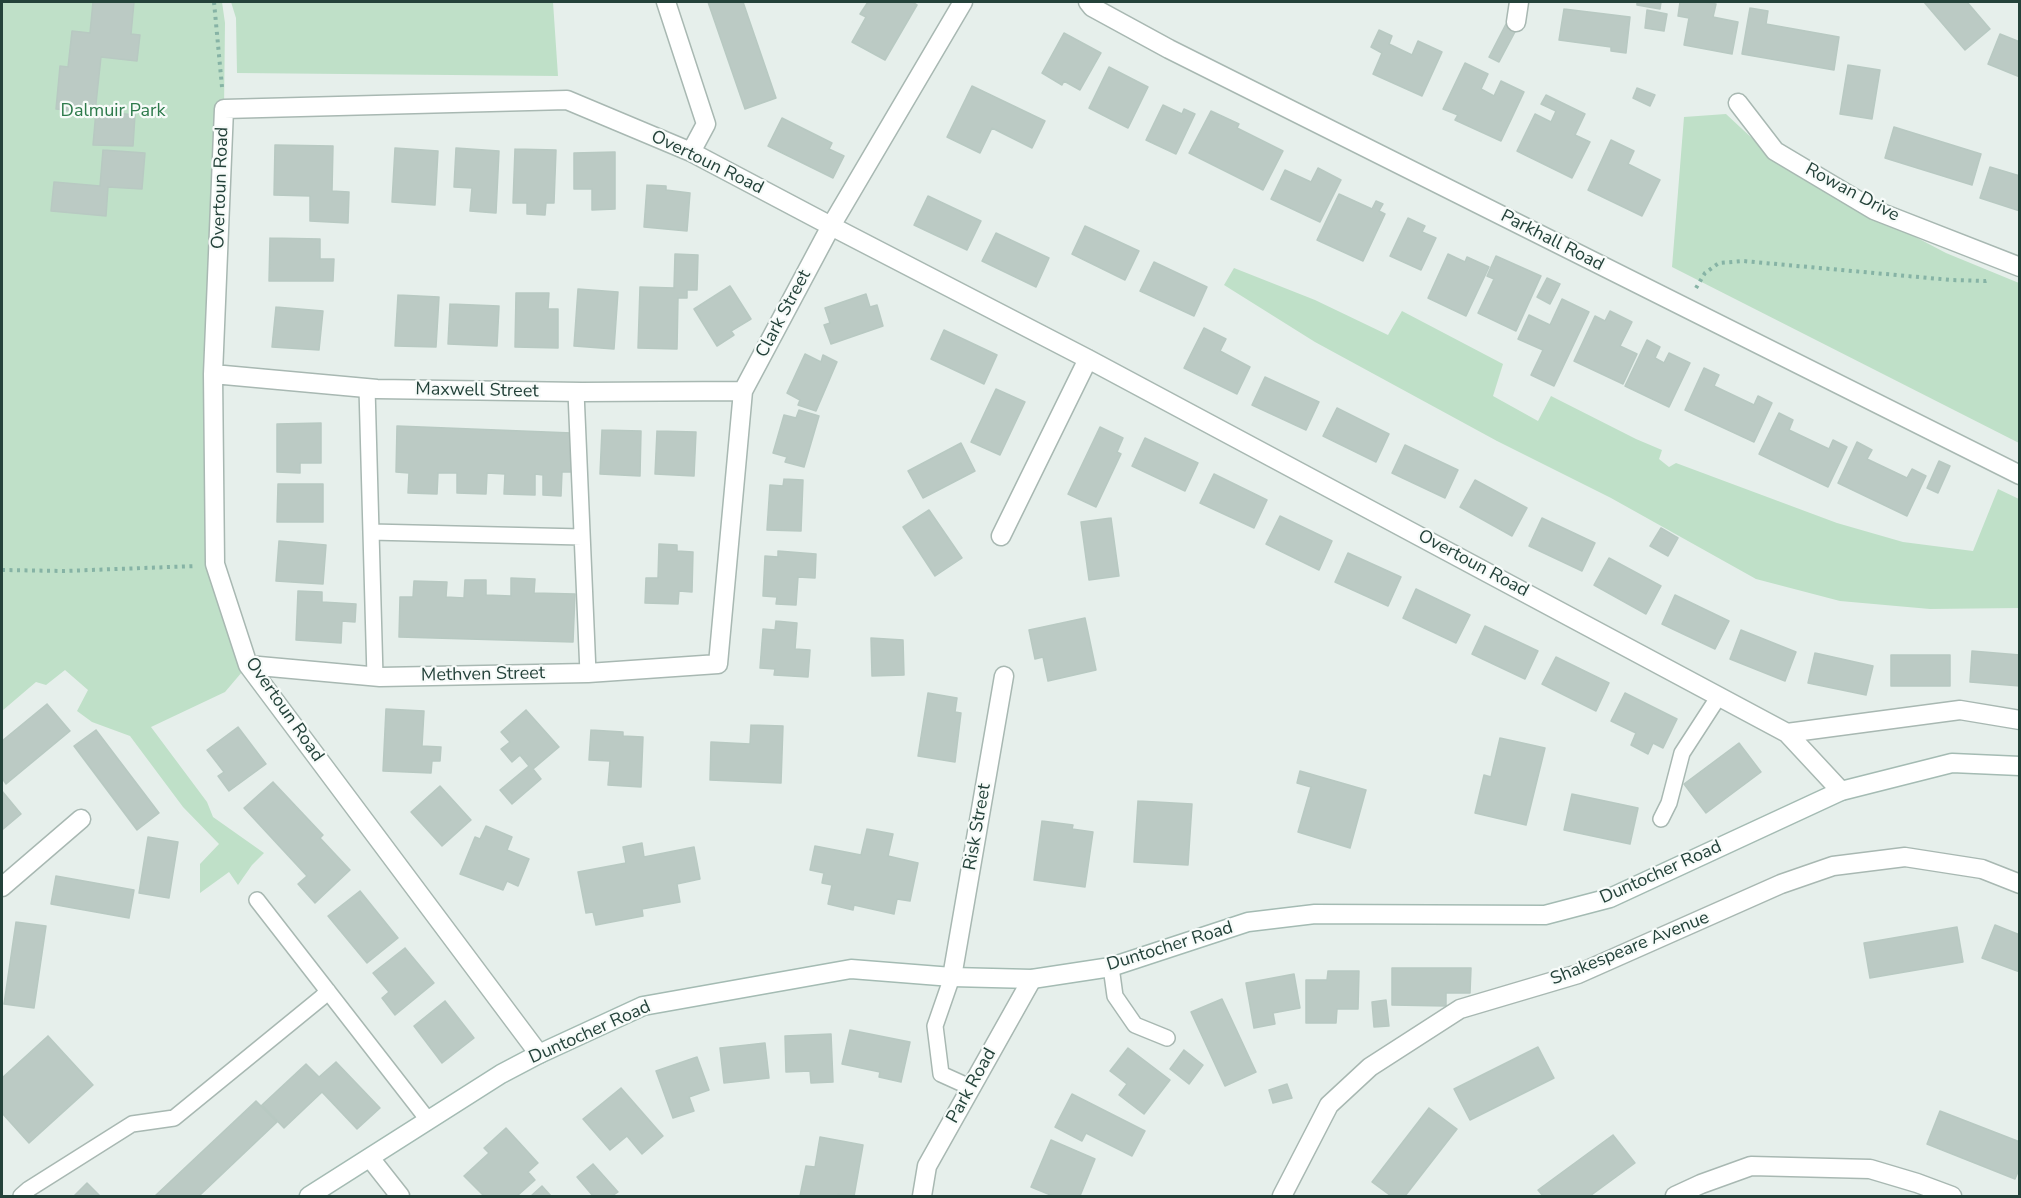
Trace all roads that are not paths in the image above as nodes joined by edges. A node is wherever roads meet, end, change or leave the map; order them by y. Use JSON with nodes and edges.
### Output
{"nodes":[{"id":1,"x":666,"y":2,"type":"edge"},
{"id":2,"x":963,"y":2,"type":"edge"},
{"id":3,"x":1088,"y":2,"type":"edge"},
{"id":4,"x":1519,"y":2,"type":"edge"},
{"id":5,"x":1516,"y":22,"type":"dead end"},
{"id":6,"x":1738,"y":103,"type":"dead end"},
{"id":7,"x":691,"y":152,"type":"junction"},
{"id":8,"x":831,"y":226,"type":"junction"},
{"id":9,"x":2017,"y":266,"type":"edge"},
{"id":10,"x":1088,"y":359,"type":"junction"},
{"id":11,"x":213,"y":374,"type":"junction"},
{"id":12,"x":367,"y":388,"type":"junction"},
{"id":13,"x":743,"y":391,"type":"junction"},
{"id":14,"x":576,"y":392,"type":"junction"},
{"id":15,"x":2019,"y":475,"type":"edge"},
{"id":16,"x":371,"y":532,"type":"junction"},
{"id":17,"x":1001,"y":536,"type":"dead end"},
{"id":18,"x":582,"y":537,"type":"junction"},
{"id":19,"x":718,"y":664,"type":"joint"},
{"id":20,"x":248,"y":665,"type":"junction"},
{"id":21,"x":588,"y":673,"type":"junction"},
{"id":22,"x":1004,"y":676,"type":"dead end"},
{"id":23,"x":375,"y":677,"type":"junction"},
{"id":24,"x":1719,"y":696,"type":"junction"},
{"id":25,"x":2019,"y":720,"type":"edge"},
{"id":26,"x":1788,"y":733,"type":"junction"},
{"id":27,"x":2019,"y":766,"type":"edge"},
{"id":28,"x":1841,"y":791,"type":"junction"},
{"id":29,"x":81,"y":819,"type":"dead end"},
{"id":30,"x":1661,"y":819,"type":"dead end"},
{"id":31,"x":2019,"y":884,"type":"edge"},
{"id":32,"x":2,"y":887,"type":"edge"},
{"id":33,"x":257,"y":900,"type":"dead end"},
{"id":34,"x":1111,"y":967,"type":"junction"},
{"id":35,"x":952,"y":977,"type":"junction"},
{"id":36,"x":1032,"y":979,"type":"junction"},
{"id":37,"x":328,"y":991,"type":"junction"},
{"id":38,"x":1167,"y":1038,"type":"dead end"},
{"id":39,"x":539,"y":1054,"type":"junction"},
{"id":40,"x":972,"y":1088,"type":"junction"},
{"id":41,"x":428,"y":1120,"type":"junction"},
{"id":42,"x":370,"y":1158,"type":"junction"},
{"id":43,"x":399,"y":1196,"type":"edge"},
{"id":44,"x":21,"y":1197,"type":"edge"},
{"id":45,"x":309,"y":1197,"type":"edge"},
{"id":46,"x":922,"y":1197,"type":"edge"},
{"id":47,"x":1282,"y":1197,"type":"edge"},
{"id":48,"x":1675,"y":1197,"type":"edge"},
{"id":49,"x":1952,"y":1197,"type":"edge"}],
"edges":[{"from":1,"to":7,"type":"street"},
{"from":2,"to":8,"type":"street","name":"Clark Street"},
{"from":3,"to":15,"type":"street","name":"Parkhall Road"},
{"from":4,"to":5,"type":"street"},
{"from":6,"to":9,"type":"street","name":"Rowan Drive"},
{"from":7,"to":8,"type":"street","name":"Overtoun Road"},
{"from":7,"to":11,"type":"street","name":"Overtoun Road"},
{"from":8,"to":10,"type":"street","name":"Overtoun Road"},
{"from":8,"to":13,"type":"street","name":"Clark Street"},
{"from":10,"to":17,"type":"street"},
{"from":10,"to":24,"type":"street","name":"Overtoun Road"},
{"from":11,"to":12,"type":"street","name":"Maxwell Street"},
{"from":11,"to":20,"type":"street","name":"Overtoun Road"},
{"from":12,"to":14,"type":"street","name":"Maxwell Street"},
{"from":12,"to":16,"type":"lane"},
{"from":13,"to":14,"type":"street","name":"Maxwell Street"},
{"from":13,"to":19,"type":"street","name":"Clark Street"},
{"from":14,"to":18,"type":"lane"},
{"from":16,"to":18,"type":"lane"},
{"from":16,"to":23,"type":"lane"},
{"from":18,"to":21,"type":"lane"},
{"from":19,"to":21,"type":"street","name":"Methven Street"},
{"from":20,"to":23,"type":"street","name":"Methven Street"},
{"from":20,"to":39,"type":"street","name":"Overtoun Road"},
{"from":21,"to":23,"type":"street","name":"Methven Street"},
{"from":22,"to":35,"type":"street","name":"Risk Street"},
{"from":24,"to":26,"type":"street","name":"Overtoun Road"},
{"from":24,"to":30,"type":"lane"},
{"from":25,"to":26,"type":"street"},
{"from":26,"to":28,"type":"street","name":"Overtoun Road"},
{"from":27,"to":28,"type":"street","name":"Duntocher Road"},
{"from":28,"to":34,"type":"street","name":"Duntocher Road"},
{"from":29,"to":32,"type":"street"},
{"from":31,"to":47,"type":"street","name":"Shakespeare Avenue"},
{"from":33,"to":37,"type":"lane"},
{"from":34,"to":36,"type":"street","name":"Duntocher Road"},
{"from":34,"to":38,"type":"lane"},
{"from":35,"to":36,"type":"street","name":"Duntocher Road"},
{"from":35,"to":39,"type":"street","name":"Duntocher Road"},
{"from":35,"to":40,"type":"lane"},
{"from":36,"to":40,"type":"street","name":"Park Road"},
{"from":37,"to":41,"type":"lane"},
{"from":37,"to":44,"type":"lane"},
{"from":39,"to":41,"type":"street","name":"Duntocher Road"},
{"from":40,"to":46,"type":"street","name":"Park Road"},
{"from":41,"to":42,"type":"street","name":"Duntocher Road"},
{"from":42,"to":43,"type":"street"},
{"from":42,"to":45,"type":"street","name":"Duntocher Road"},
{"from":48,"to":49,"type":"street"}]}
